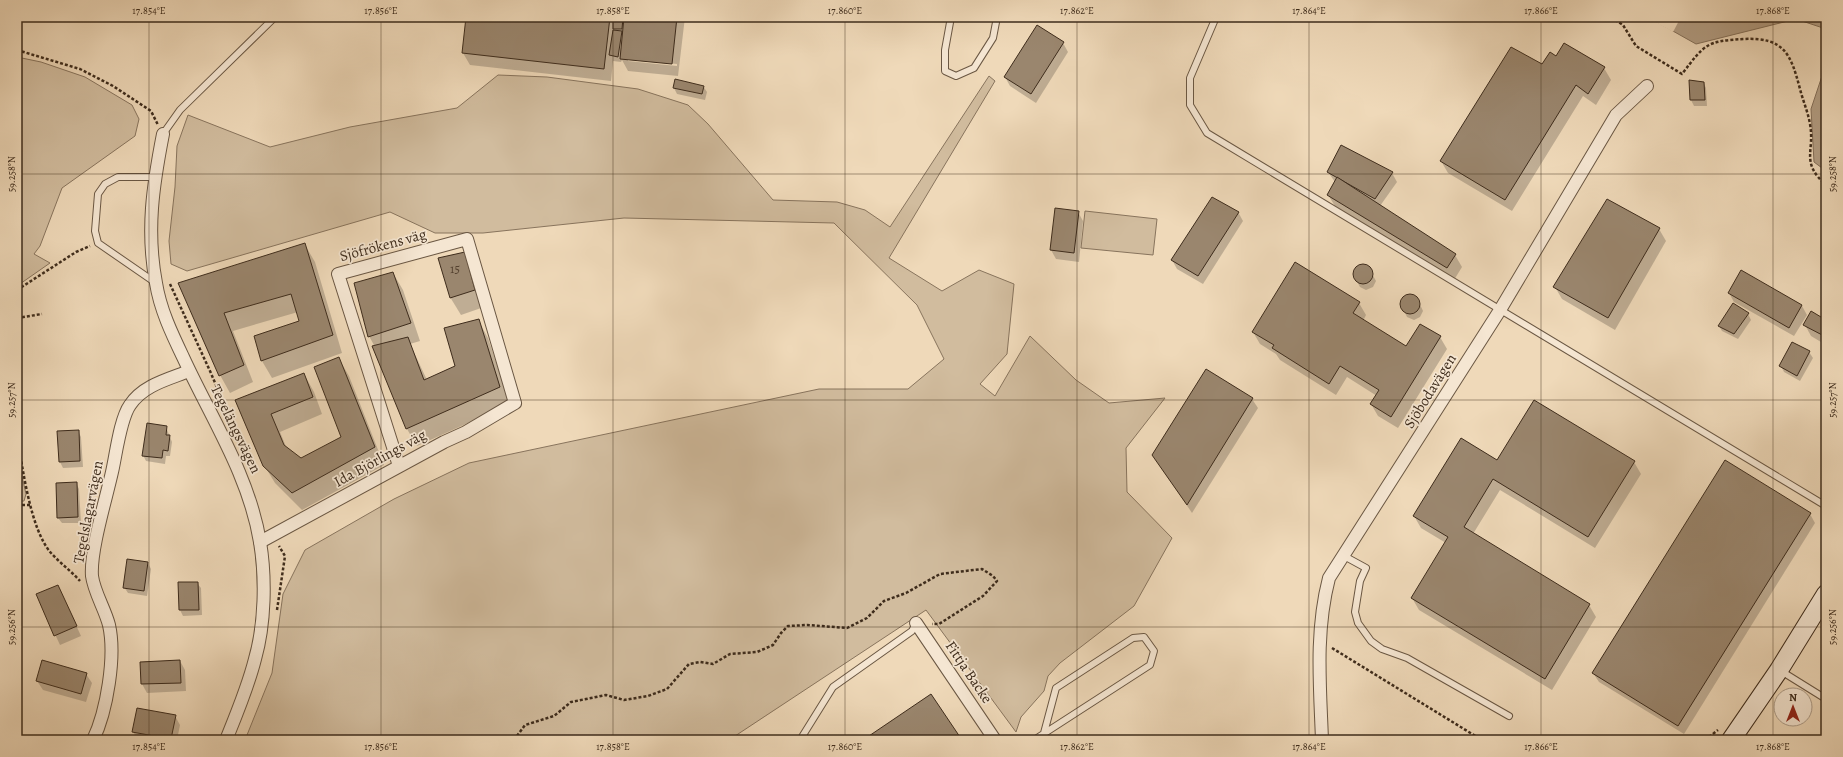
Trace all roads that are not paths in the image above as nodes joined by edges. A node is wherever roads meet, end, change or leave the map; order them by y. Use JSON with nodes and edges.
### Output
{"nodes":[{"id":1,"x":275,"y":17,"type":"edge"},
{"id":2,"x":951,"y":17,"type":"edge"},
{"id":3,"x":997,"y":17,"type":"edge"},
{"id":4,"x":1216,"y":17,"type":"edge"},
{"id":5,"x":1647,"y":86,"type":"dead end"},
{"id":6,"x":163,"y":134,"type":"joint"},
{"id":7,"x":154,"y":177,"type":"junction"},
{"id":8,"x":156,"y":283,"type":"junction"},
{"id":9,"x":1500,"y":310,"type":"junction"},
{"id":10,"x":189,"y":371,"type":"junction"},
{"id":11,"x":514,"y":403,"type":"joint"},
{"id":12,"x":399,"y":466,"type":"junction"},
{"id":13,"x":1826,"y":506,"type":"edge"},
{"id":14,"x":260,"y":542,"type":"junction"},
{"id":15,"x":1344,"y":556,"type":"junction"},
{"id":16,"x":1826,"y":594,"type":"edge"},
{"id":17,"x":916,"y":623,"type":"joint"},
{"id":18,"x":1779,"y":670,"type":"junction"},
{"id":19,"x":1826,"y":700,"type":"edge"},
{"id":20,"x":1509,"y":716,"type":"dead end"},
{"id":21,"x":1044,"y":733,"type":"junction"},
{"id":22,"x":93,"y":740,"type":"edge"},
{"id":23,"x":226,"y":740,"type":"edge"},
{"id":24,"x":800,"y":740,"type":"edge"},
{"id":25,"x":995,"y":740,"type":"edge"},
{"id":26,"x":1034,"y":740,"type":"edge"},
{"id":27,"x":1322,"y":740,"type":"edge"},
{"id":28,"x":1731,"y":740,"type":"edge"}],
"edges":[{"from":1,"to":6,"type":"lane"},
{"from":2,"to":3,"type":"lane"},
{"from":4,"to":9,"type":"lane"},
{"from":5,"to":9,"type":"street","name":"Sjöbodavägen"},
{"from":6,"to":7,"type":"street","name":"Tegelängsvägen"},
{"from":7,"to":8,"type":"street","name":"Tegelängsvägen"},
{"from":7,"to":8,"type":"lane"},
{"from":8,"to":10,"type":"street","name":"Tegelängsvägen"},
{"from":9,"to":13,"type":"lane"},
{"from":9,"to":15,"type":"street","name":"Sjöbodavägen"},
{"from":10,"to":14,"type":"street","name":"Tegelängsvägen"},
{"from":10,"to":22,"type":"street","name":"Tegelslagarvägen"},
{"from":11,"to":12,"type":"street","name":"Ida Björlings väg"},
{"from":11,"to":12,"type":"street","name":"Sjöfrökens väg"},
{"from":12,"to":14,"type":"street","name":"Ida Björlings väg"},
{"from":14,"to":23,"type":"street","name":"Tegelängsvägen"},
{"from":15,"to":20,"type":"lane"},
{"from":15,"to":27,"type":"street","name":"Sjöbodavägen"},
{"from":16,"to":18,"type":"main road"},
{"from":17,"to":24,"type":"lane"},
{"from":17,"to":25,"type":"street","name":"Fittja Backe"},
{"from":18,"to":19,"type":"lane"},
{"from":18,"to":28,"type":"main road"},
{"from":21,"to":21,"type":"lane"},
{"from":21,"to":26,"type":"lane"}]}
